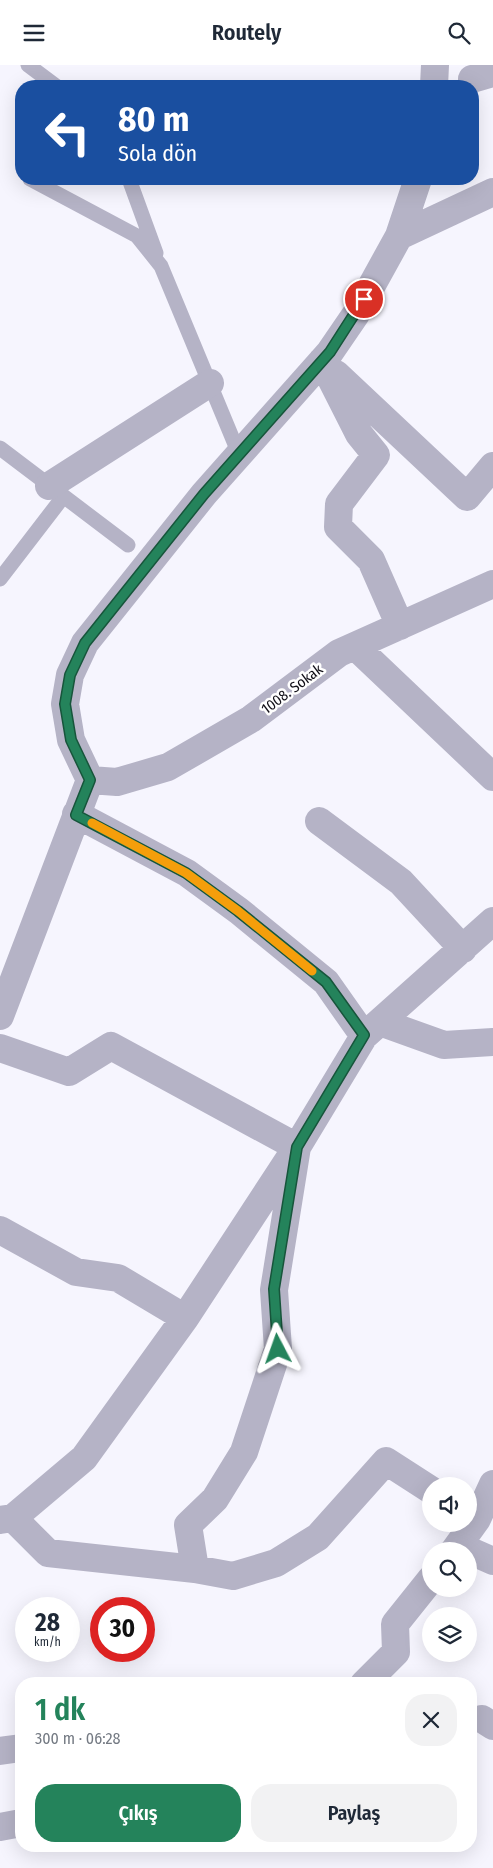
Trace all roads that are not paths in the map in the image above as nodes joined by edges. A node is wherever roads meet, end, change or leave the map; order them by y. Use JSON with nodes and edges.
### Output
{"nodes":[{"id":1,"x":28,"y":65,"type":"edge"},
{"id":2,"x":435,"y":65,"type":"edge"},
{"id":3,"x":48,"y":80,"type":"edge"},
{"id":4,"x":434,"y":80,"type":"edge"},
{"id":5,"x":42,"y":185,"type":"edge"},
{"id":6,"x":131,"y":185,"type":"edge"},
{"id":7,"x":416,"y":185,"type":"edge"},
{"id":8,"x":493,"y":192,"type":"edge"},
{"id":9,"x":399,"y":236,"type":"junction"},
{"id":10,"x":161,"y":266,"type":"junction"},
{"id":11,"x":322,"y":361,"type":"junction"},
{"id":12,"x":210,"y":383,"type":"junction"},
{"id":13,"x":0,"y":448,"type":"edge"},
{"id":14,"x":239,"y":455,"type":"junction"},
{"id":15,"x":493,"y":466,"type":"edge"},
{"id":16,"x":56,"y":492,"type":"junction"},
{"id":17,"x":128,"y":545,"type":"dead end"},
{"id":18,"x":0,"y":579,"type":"edge"},
{"id":19,"x":493,"y":584,"type":"edge"},
{"id":20,"x":400,"y":625,"type":"junction"},
{"id":21,"x":355,"y":646,"type":"junction"},
{"id":22,"x":493,"y":777,"type":"edge"},
{"id":23,"x":90,"y":780,"type":"junction"},
{"id":24,"x":76,"y":815,"type":"junction"},
{"id":25,"x":318,"y":821,"type":"dead end"},
{"id":26,"x":493,"y":921,"type":"edge"},
{"id":27,"x":463,"y":949,"type":"junction"},
{"id":28,"x":0,"y":1016,"type":"edge"},
{"id":29,"x":372,"y":1029,"type":"junction"},
{"id":30,"x":493,"y":1042,"type":"edge"},
{"id":31,"x":0,"y":1048,"type":"edge"},
{"id":32,"x":297,"y":1147,"type":"junction"},
{"id":33,"x":0,"y":1230,"type":"edge"},
{"id":34,"x":185,"y":1318,"type":"junction"},
{"id":35,"x":493,"y":1483,"type":"edge"},
{"id":36,"x":422,"y":1484,"type":"edge"},
{"id":37,"x":477,"y":1509,"type":"edge"},
{"id":38,"x":6,"y":1519,"type":"edge"},
{"id":39,"x":477,"y":1556,"type":"edge"},
{"id":40,"x":493,"y":1561,"type":"edge"},
{"id":41,"x":195,"y":1569,"type":"junction"},
{"id":42,"x":422,"y":1590,"type":"edge"},
{"id":43,"x":371,"y":1677,"type":"edge"},
{"id":44,"x":15,"y":1749,"type":"edge"},
{"id":45,"x":0,"y":1751,"type":"edge"},
{"id":46,"x":15,"y":1824,"type":"edge"},
{"id":47,"x":0,"y":1827,"type":"edge"}],
"edges":[{"from":1,"to":3,"type":"lane"},
{"from":2,"to":4,"type":"street"},
{"from":5,"to":10,"type":"lane"},
{"from":6,"to":10,"type":"lane"},
{"from":7,"to":9,"type":"street"},
{"from":8,"to":9,"type":"street"},
{"from":9,"to":11,"type":"street"},
{"from":10,"to":12,"type":"lane"},
{"from":11,"to":14,"type":"street"},
{"from":11,"to":15,"type":"street"},
{"from":11,"to":20,"type":"street"},
{"from":12,"to":14,"type":"lane"},
{"from":12,"to":16,"type":"street"},
{"from":13,"to":16,"type":"lane"},
{"from":14,"to":23,"type":"street"},
{"from":16,"to":17,"type":"lane"},
{"from":16,"to":18,"type":"lane"},
{"from":19,"to":20,"type":"street","name":"1008. Sokak"},
{"from":20,"to":21,"type":"street","name":"1008. Sokak"},
{"from":21,"to":22,"type":"street"},
{"from":21,"to":23,"type":"street","name":"1008. Sokak"},
{"from":23,"to":24,"type":"street"},
{"from":24,"to":28,"type":"street"},
{"from":24,"to":29,"type":"street"},
{"from":25,"to":27,"type":"street"},
{"from":26,"to":27,"type":"street"},
{"from":27,"to":29,"type":"street"},
{"from":29,"to":30,"type":"street"},
{"from":29,"to":32,"type":"street"},
{"from":31,"to":32,"type":"street"},
{"from":32,"to":34,"type":"street"},
{"from":32,"to":41,"type":"street"},
{"from":33,"to":34,"type":"street"},
{"from":34,"to":38,"type":"street"},
{"from":35,"to":37,"type":"street"},
{"from":36,"to":41,"type":"street"},
{"from":38,"to":41,"type":"street"},
{"from":39,"to":40,"type":"street"},
{"from":42,"to":43,"type":"street"},
{"from":44,"to":45,"type":"street"},
{"from":46,"to":47,"type":"street"}]}
